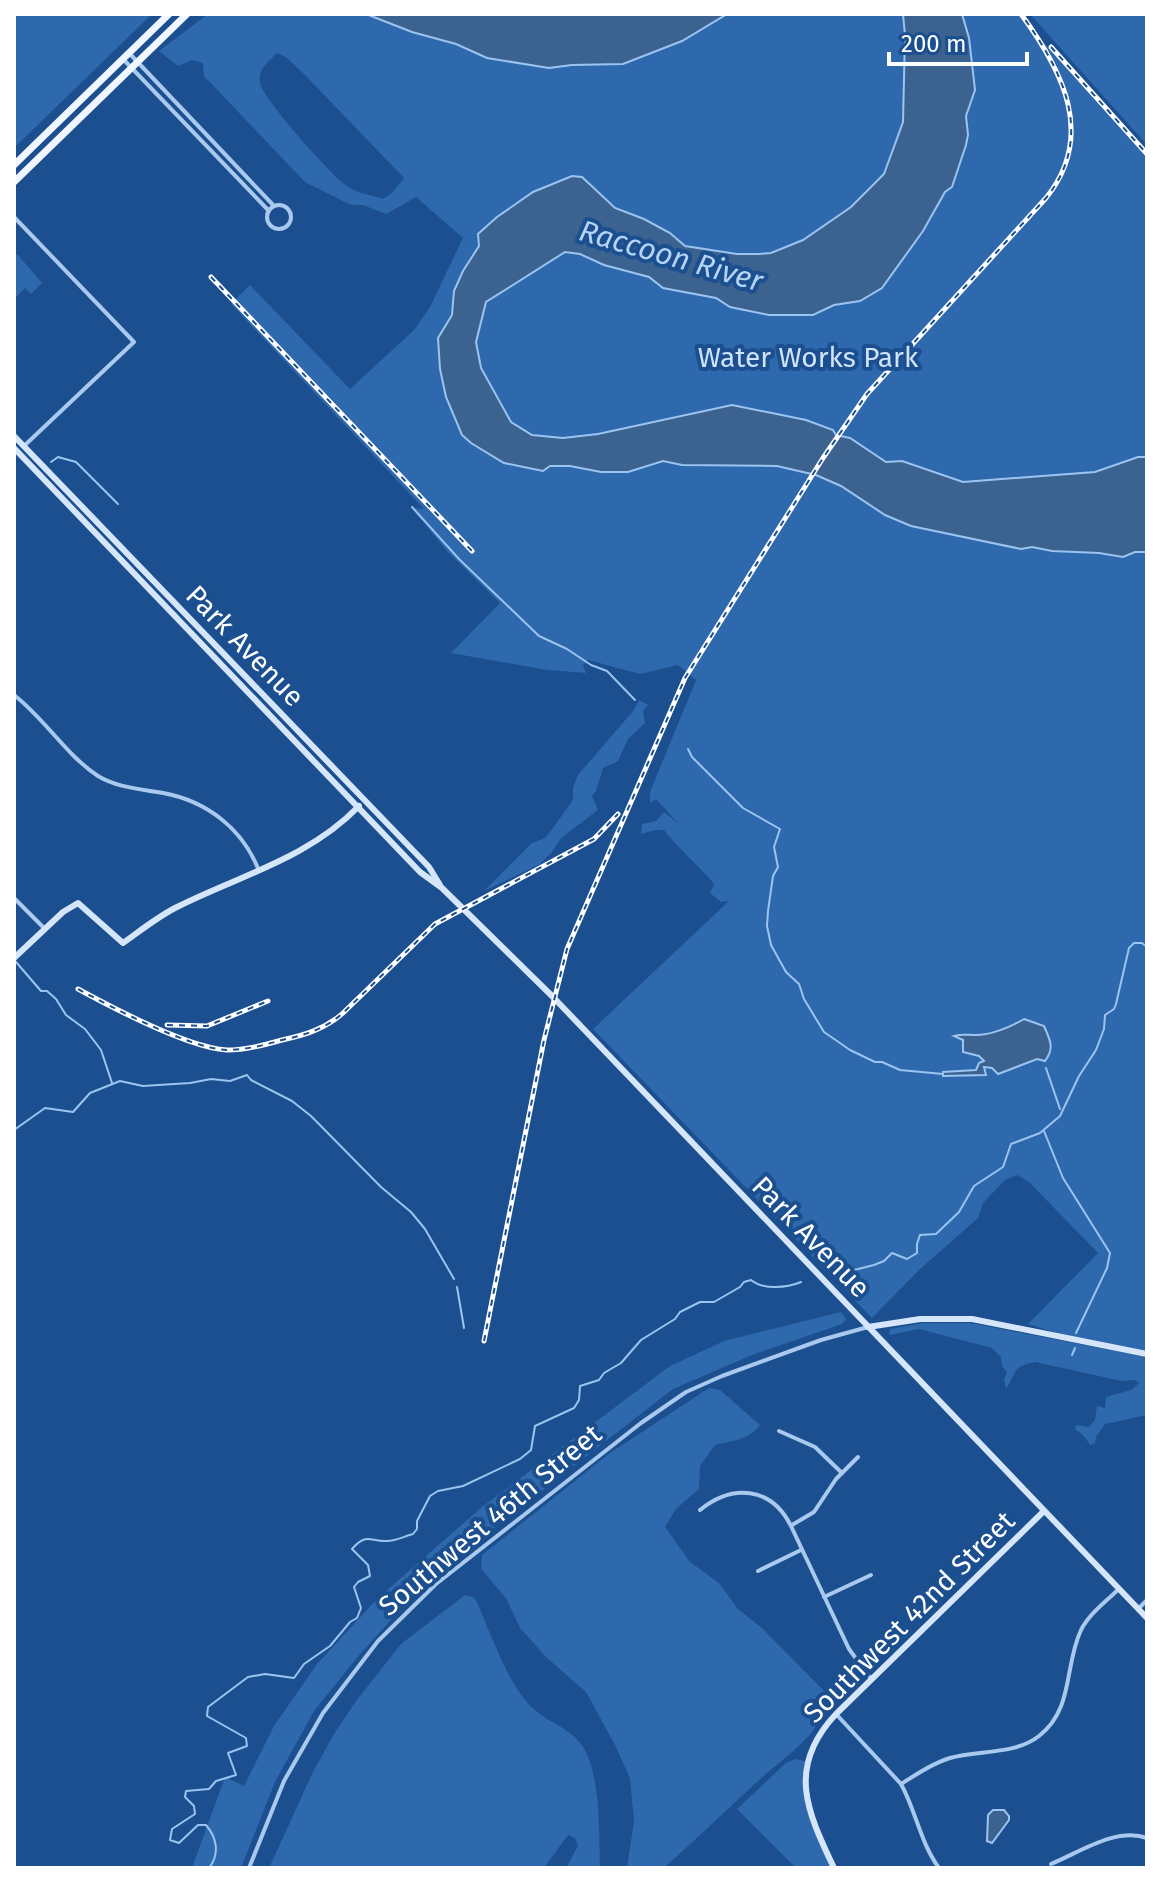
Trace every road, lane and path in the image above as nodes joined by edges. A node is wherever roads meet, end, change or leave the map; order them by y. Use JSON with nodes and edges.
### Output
{"nodes":[{"id":1,"x":169,"y":14,"type":"edge"},
{"id":2,"x":187,"y":14,"type":"edge"},
{"id":3,"x":126,"y":56,"type":"junction"},
{"id":4,"x":136,"y":66,"type":"junction"},
{"id":5,"x":14,"y":165,"type":"edge"},
{"id":6,"x":14,"y":182,"type":"edge"},
{"id":7,"x":274,"y":206,"type":"junction"},
{"id":8,"x":269,"y":211,"type":"junction"},
{"id":9,"x":14,"y":217,"type":"edge"},
{"id":10,"x":14,"y":436,"type":"edge"},
{"id":11,"x":18,"y":451,"type":"edge"},
{"id":12,"x":14,"y":695,"type":"edge"},
{"id":13,"x":364,"y":800,"type":"junction"},
{"id":14,"x":358,"y":807,"type":"junction"},
{"id":15,"x":259,"y":871,"type":"junction"},
{"id":16,"x":442,"y":888,"type":"junction"},
{"id":17,"x":14,"y":898,"type":"edge"},
{"id":18,"x":45,"y":929,"type":"junction"},
{"id":19,"x":14,"y":958,"type":"edge"},
{"id":20,"x":868,"y":1327,"type":"junction"},
{"id":21,"x":1147,"y":1354,"type":"edge"},
{"id":22,"x":779,"y":1431,"type":"dead end"},
{"id":23,"x":858,"y":1457,"type":"dead end"},
{"id":24,"x":842,"y":1473,"type":"junction"},
{"id":25,"x":700,"y":1510,"type":"dead end"},
{"id":26,"x":1044,"y":1511,"type":"junction"},
{"id":27,"x":791,"y":1526,"type":"junction"},
{"id":28,"x":801,"y":1550,"type":"junction"},
{"id":29,"x":758,"y":1571,"type":"dead end"},
{"id":30,"x":871,"y":1575,"type":"dead end"},
{"id":31,"x":1119,"y":1589,"type":"junction"},
{"id":32,"x":824,"y":1597,"type":"junction"},
{"id":33,"x":1147,"y":1600,"type":"edge"},
{"id":34,"x":1138,"y":1609,"type":"junction"},
{"id":35,"x":1147,"y":1618,"type":"edge"},
{"id":36,"x":871,"y":1679,"type":"junction"},
{"id":37,"x":836,"y":1714,"type":"junction"},
{"id":38,"x":901,"y":1784,"type":"junction"},
{"id":39,"x":1147,"y":1838,"type":"edge"},
{"id":40,"x":1051,"y":1864,"type":"dead end"},
{"id":41,"x":249,"y":1868,"type":"edge"},
{"id":42,"x":834,"y":1868,"type":"edge"},
{"id":43,"x":939,"y":1868,"type":"edge"}],
"edges":[{"from":1,"to":3,"type":"main road"},
{"from":2,"to":4,"type":"main road"},
{"from":3,"to":4,"type":"street"},
{"from":3,"to":5,"type":"main road"},
{"from":4,"to":6,"type":"main road"},
{"from":4,"to":7,"type":"street"},
{"from":4,"to":8,"type":"street"},
{"from":7,"to":8,"type":"street"},
{"from":7,"to":8,"type":"street"},
{"from":9,"to":11,"type":"street"},
{"from":10,"to":11,"type":"main road","name":"Park Avenue"},
{"from":11,"to":13,"type":"main road","name":"Park Avenue"},
{"from":11,"to":14,"type":"main road","name":"Park Avenue"},
{"from":12,"to":15,"type":"street"},
{"from":13,"to":14,"type":"main road"},
{"from":13,"to":16,"type":"main road","name":"Park Avenue"},
{"from":14,"to":15,"type":"main road"},
{"from":14,"to":16,"type":"main road","name":"Park Avenue"},
{"from":15,"to":18,"type":"main road"},
{"from":16,"to":20,"type":"main road","name":"Park Avenue"},
{"from":17,"to":18,"type":"street"},
{"from":18,"to":19,"type":"main road"},
{"from":20,"to":21,"type":"main road"},
{"from":20,"to":26,"type":"main road","name":"Park Avenue"},
{"from":20,"to":41,"type":"street","name":"Southwest 46th Street"},
{"from":22,"to":24,"type":"street"},
{"from":23,"to":24,"type":"street"},
{"from":24,"to":27,"type":"street"},
{"from":25,"to":27,"type":"street"},
{"from":26,"to":31,"type":"main road","name":"Park Avenue"},
{"from":26,"to":36,"type":"main road","name":"Southwest 42nd Street"},
{"from":27,"to":28,"type":"street"},
{"from":28,"to":29,"type":"street"},
{"from":28,"to":32,"type":"street"},
{"from":30,"to":32,"type":"street"},
{"from":31,"to":34,"type":"main road","name":"Park Avenue"},
{"from":31,"to":38,"type":"street"},
{"from":32,"to":36,"type":"street"},
{"from":33,"to":34,"type":"street"},
{"from":34,"to":35,"type":"main road","name":"Park Avenue"},
{"from":36,"to":37,"type":"main road","name":"Southwest 42nd Street"},
{"from":37,"to":38,"type":"street"},
{"from":37,"to":42,"type":"main road","name":"Southwest 42nd Street"},
{"from":38,"to":43,"type":"street"},
{"from":39,"to":40,"type":"street"}]}
